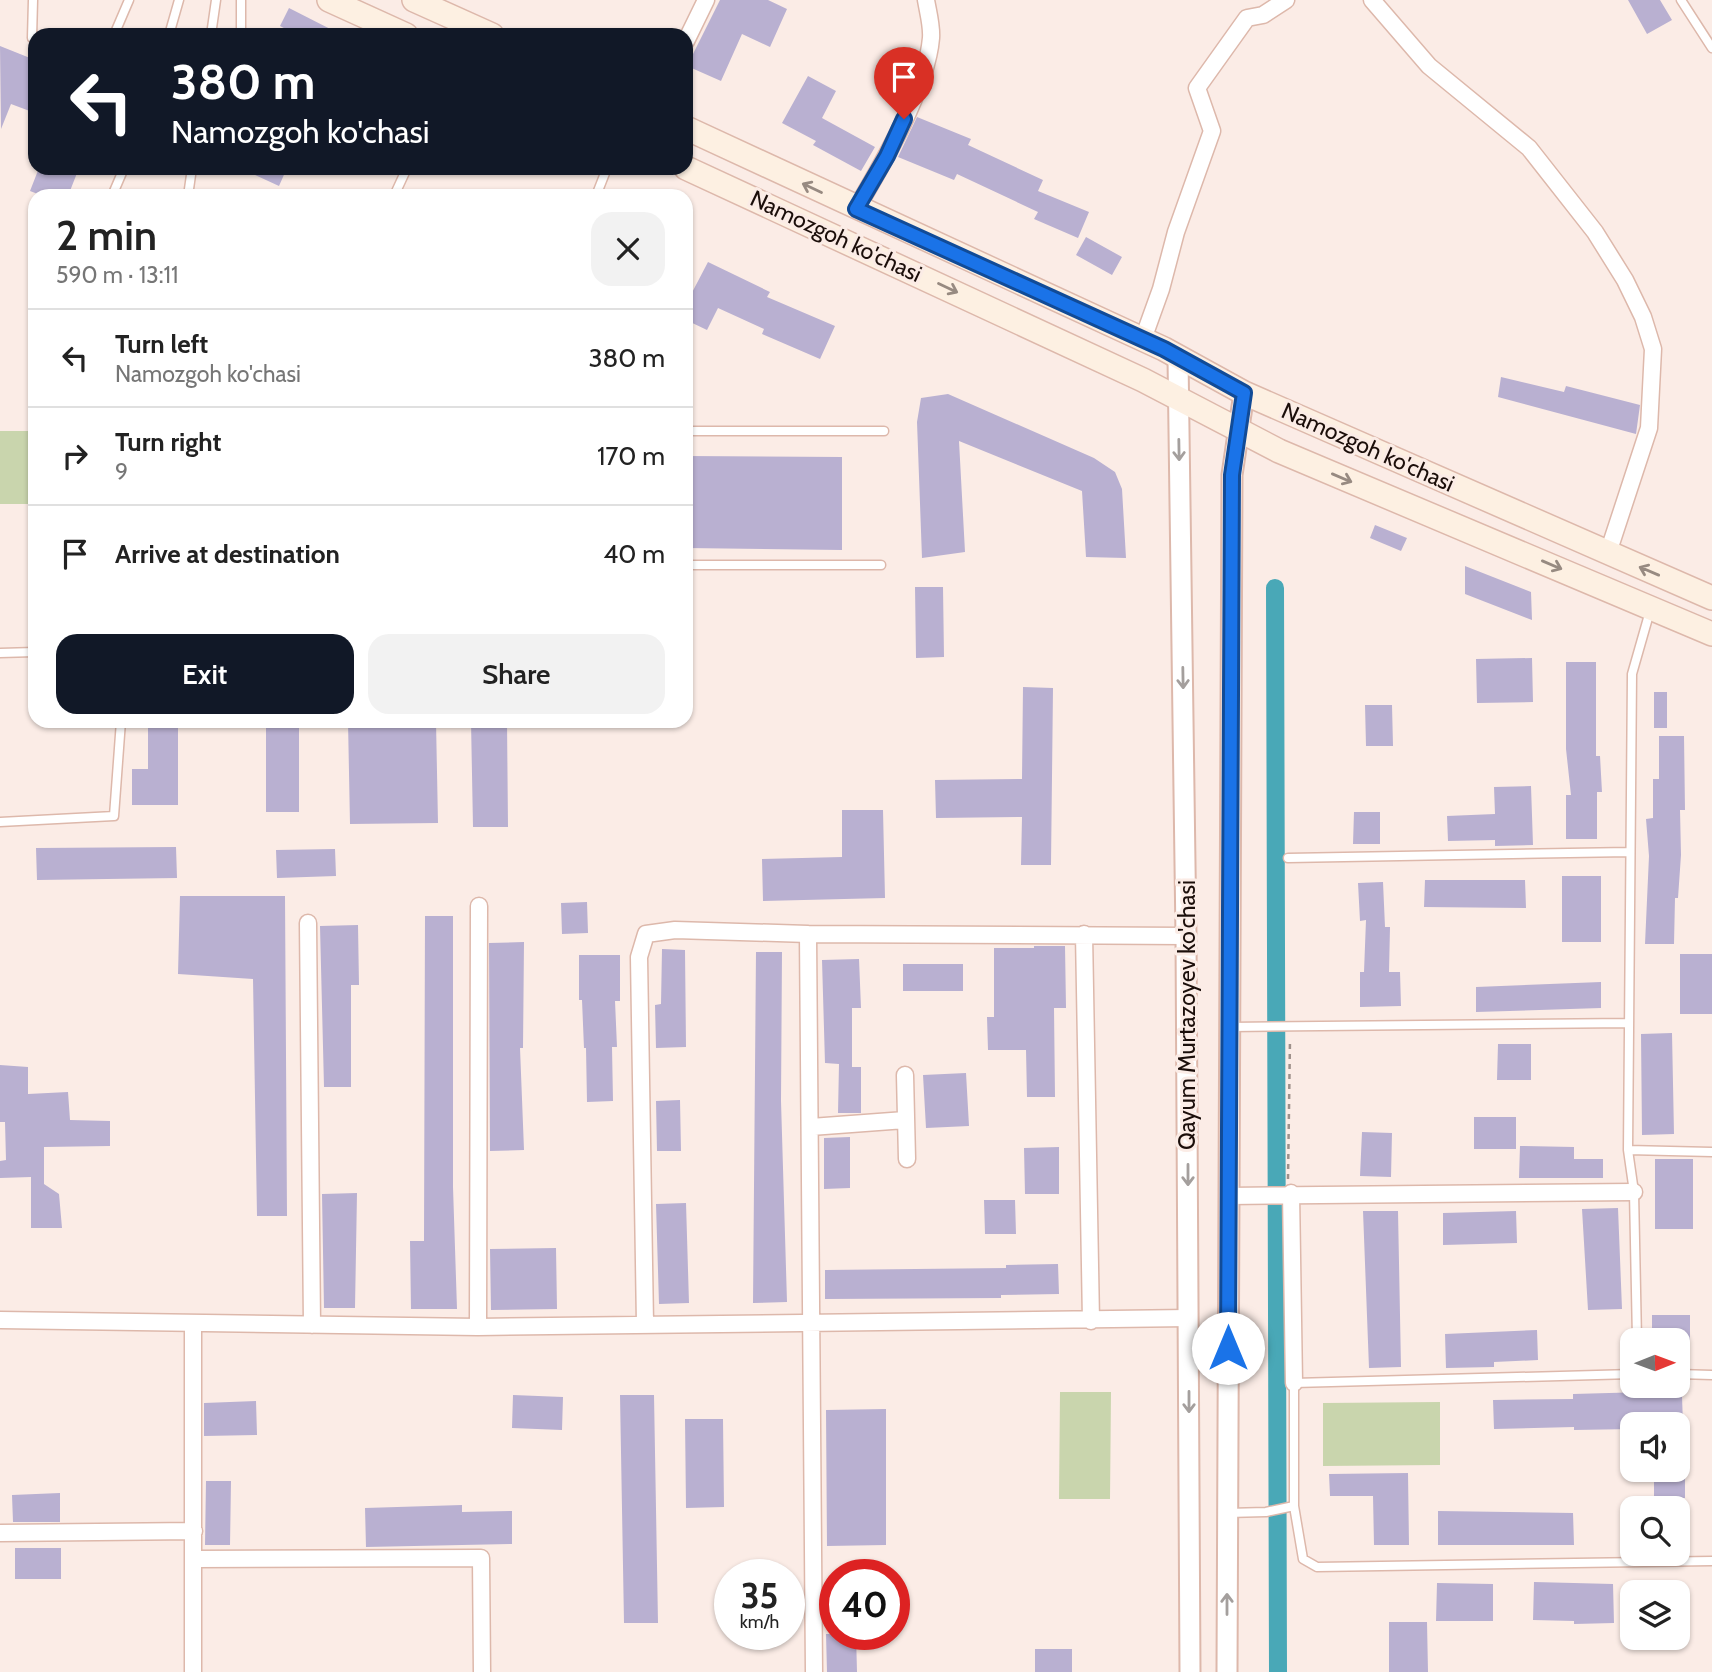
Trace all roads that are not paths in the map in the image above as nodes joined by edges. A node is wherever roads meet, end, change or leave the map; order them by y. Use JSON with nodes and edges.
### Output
{"nodes":[{"id":1,"x":33,"y":0,"type":"edge"},
{"id":2,"x":129,"y":0,"type":"edge"},
{"id":3,"x":179,"y":0,"type":"edge"},
{"id":4,"x":216,"y":0,"type":"edge"},
{"id":5,"x":241,"y":0,"type":"edge"},
{"id":6,"x":329,"y":0,"type":"edge"},
{"id":7,"x":414,"y":0,"type":"edge"},
{"id":8,"x":706,"y":0,"type":"edge"},
{"id":9,"x":926,"y":0,"type":"edge"},
{"id":10,"x":1286,"y":0,"type":"edge"},
{"id":11,"x":1372,"y":0,"type":"edge"},
{"id":12,"x":1681,"y":0,"type":"edge"},
{"id":13,"x":31,"y":28,"type":"edge"},
{"id":14,"x":117,"y":28,"type":"edge"},
{"id":15,"x":171,"y":28,"type":"edge"},
{"id":16,"x":212,"y":28,"type":"edge"},
{"id":17,"x":241,"y":28,"type":"edge"},
{"id":18,"x":374,"y":28,"type":"edge"},
{"id":19,"x":476,"y":28,"type":"edge"},
{"id":20,"x":692,"y":28,"type":"edge"},
{"id":21,"x":1712,"y":48,"type":"edge"},
{"id":22,"x":693,"y":131,"type":"edge"},
{"id":23,"x":693,"y":171,"type":"edge"},
{"id":24,"x":856,"y":209,"type":"junction"},
{"id":25,"x":1143,"y":339,"type":"junction"},
{"id":26,"x":1178,"y":358,"type":"junction"},
{"id":27,"x":1244,"y":393,"type":"junction"},
{"id":28,"x":1177,"y":398,"type":"junction"},
{"id":29,"x":1240,"y":430,"type":"junction"},
{"id":30,"x":693,"y":431,"type":"edge"},
{"id":31,"x":884,"y":431,"type":"dead end"},
{"id":32,"x":1608,"y":553,"type":"junction"},
{"id":33,"x":693,"y":565,"type":"edge"},
{"id":34,"x":881,"y":565,"type":"dead end"},
{"id":35,"x":1712,"y":596,"type":"edge"},
{"id":36,"x":1650,"y":609,"type":"junction"},
{"id":37,"x":1712,"y":635,"type":"edge"},
{"id":38,"x":28,"y":652,"type":"edge"},
{"id":39,"x":0,"y":653,"type":"edge"},
{"id":40,"x":120,"y":728,"type":"edge"},
{"id":41,"x":0,"y":822,"type":"edge"},
{"id":42,"x":1629,"y":852,"type":"junction"},
{"id":43,"x":1288,"y":858,"type":"dead end"},
{"id":44,"x":479,"y":905,"type":"dead end"},
{"id":45,"x":308,"y":923,"type":"dead end"},
{"id":46,"x":1084,"y":933,"type":"junction"},
{"id":47,"x":808,"y":934,"type":"junction"},
{"id":48,"x":1186,"y":936,"type":"junction"},
{"id":49,"x":1629,"y":1023,"type":"junction"},
{"id":50,"x":1228,"y":1026,"type":"junction"},
{"id":51,"x":905,"y":1074,"type":"dead end"},
{"id":52,"x":905,"y":1120,"type":"junction"},
{"id":53,"x":811,"y":1127,"type":"junction"},
{"id":54,"x":1628,"y":1150,"type":"junction"},
{"id":55,"x":1712,"y":1152,"type":"edge"},
{"id":56,"x":907,"y":1159,"type":"dead end"},
{"id":57,"x":1634,"y":1192,"type":"junction"},
{"id":58,"x":1282,"y":1194,"type":"junction"},
{"id":59,"x":1228,"y":1196,"type":"junction"},
{"id":60,"x":1189,"y":1318,"type":"junction"},
{"id":61,"x":0,"y":1320,"type":"edge"},
{"id":62,"x":1091,"y":1321,"type":"junction"},
{"id":63,"x":810,"y":1322,"type":"junction"},
{"id":64,"x":645,"y":1324,"type":"junction"},
{"id":65,"x":193,"y":1325,"type":"junction"},
{"id":66,"x":312,"y":1325,"type":"junction"},
{"id":67,"x":478,"y":1327,"type":"junction"},
{"id":68,"x":1637,"y":1328,"type":"edge"},
{"id":69,"x":1189,"y":1348,"type":"junction"},
{"id":70,"x":1228,"y":1348,"type":"junction"},
{"id":71,"x":1620,"y":1374,"type":"edge"},
{"id":72,"x":1690,"y":1374,"type":"edge"},
{"id":73,"x":1712,"y":1374,"type":"edge"},
{"id":74,"x":1294,"y":1383,"type":"junction"},
{"id":75,"x":1294,"y":1506,"type":"junction"},
{"id":76,"x":1226,"y":1513,"type":"junction"},
{"id":77,"x":194,"y":1531,"type":"junction"},
{"id":78,"x":0,"y":1532,"type":"edge"},
{"id":79,"x":195,"y":1559,"type":"junction"},
{"id":80,"x":1712,"y":1560,"type":"edge"},
{"id":81,"x":192,"y":1672,"type":"edge"},
{"id":82,"x":482,"y":1672,"type":"edge"},
{"id":83,"x":814,"y":1672,"type":"edge"},
{"id":84,"x":1189,"y":1672,"type":"edge"},
{"id":85,"x":1227,"y":1672,"type":"edge"}],
"edges":[{"from":1,"to":13,"type":"lane"},
{"from":2,"to":14,"type":"lane"},
{"from":3,"to":15,"type":"lane"},
{"from":4,"to":16,"type":"lane"},
{"from":5,"to":17,"type":"lane"},
{"from":6,"to":18,"type":"main road"},
{"from":7,"to":19,"type":"main road"},
{"from":8,"to":20,"type":"street"},
{"from":9,"to":24,"type":"street"},
{"from":10,"to":25,"type":"street"},
{"from":11,"to":32,"type":"street"},
{"from":12,"to":21,"type":"lane"},
{"from":24,"to":22,"type":"main road","name":"Namozgoh ko'chasi","one_way":true},
{"from":23,"to":28,"type":"main road","name":"Namozgoh ko'chasi","one_way":true},
{"from":24,"to":25,"type":"main road","name":"Namozgoh ko'chasi"},
{"from":25,"to":26,"type":"main road","name":"Namozgoh ko'chasi"},
{"from":26,"to":27,"type":"main road","name":"Namozgoh ko'chasi"},
{"from":26,"to":28,"type":"street","name":"Qayum Murtazoyev ko'chasi"},
{"from":27,"to":29,"type":"street","name":"Qayum Murtazoyev ko'chasi"},
{"from":27,"to":32,"type":"main road","name":"Namozgoh ko'chasi"},
{"from":28,"to":29,"type":"main road","name":"Namozgoh ko'chasi"},
{"from":28,"to":48,"type":"street","name":"Qayum Murtazoyev ko'chasi","one_way":true},
{"from":29,"to":36,"type":"main road","name":"Namozgoh ko'chasi","one_way":true},
{"from":29,"to":50,"type":"street","name":"Qayum Murtazoyev ko'chasi"},
{"from":30,"to":31,"type":"lane"},
{"from":35,"to":32,"type":"main road","name":"Namozgoh ko'chasi","one_way":true},
{"from":33,"to":34,"type":"lane"},
{"from":36,"to":37,"type":"main road","name":"Namozgoh ko'chasi"},
{"from":36,"to":42,"type":"lane"},
{"from":38,"to":39,"type":"lane"},
{"from":40,"to":41,"type":"lane"},
{"from":42,"to":43,"type":"lane"},
{"from":42,"to":49,"type":"lane"},
{"from":44,"to":67,"type":"street"},
{"from":45,"to":66,"type":"street"},
{"from":46,"to":47,"type":"street"},
{"from":46,"to":48,"type":"street"},
{"from":46,"to":62,"type":"street"},
{"from":47,"to":53,"type":"street"},
{"from":47,"to":64,"type":"street"},
{"from":48,"to":60,"type":"street","name":"Qayum Murtazoyev ko'chasi","one_way":true},
{"from":49,"to":50,"type":"lane"},
{"from":49,"to":54,"type":"lane"},
{"from":50,"to":59,"type":"street","name":"Qayum Murtazoyev ko'chasi"},
{"from":51,"to":52,"type":"street"},
{"from":52,"to":53,"type":"street"},
{"from":52,"to":56,"type":"street"},
{"from":53,"to":63,"type":"street"},
{"from":54,"to":55,"type":"lane"},
{"from":54,"to":57,"type":"lane"},
{"from":57,"to":58,"type":"street"},
{"from":57,"to":68,"type":"lane"},
{"from":58,"to":59,"type":"street"},
{"from":58,"to":74,"type":"street"},
{"from":59,"to":70,"type":"street","name":"Qayum Murtazoyev ko'chasi"},
{"from":60,"to":62,"type":"street"},
{"from":60,"to":69,"type":"street","name":"Qayum Murtazoyev ko'chasi"},
{"from":61,"to":65,"type":"street"},
{"from":62,"to":63,"type":"street"},
{"from":63,"to":64,"type":"street"},
{"from":63,"to":83,"type":"street"},
{"from":64,"to":67,"type":"street"},
{"from":65,"to":66,"type":"street"},
{"from":65,"to":77,"type":"street"},
{"from":66,"to":67,"type":"street"},
{"from":69,"to":70,"type":"street"},
{"from":69,"to":84,"type":"street","name":"Qayum Murtazoyev ko'chasi","one_way":true},
{"from":70,"to":76,"type":"street","name":"Qayum Murtazoyev ko'chasi"},
{"from":71,"to":74,"type":"lane"},
{"from":72,"to":73,"type":"lane"},
{"from":74,"to":75,"type":"lane"},
{"from":75,"to":76,"type":"lane"},
{"from":75,"to":80,"type":"lane"},
{"from":85,"to":76,"type":"street","name":"Qayum Murtazoyev ko'chasi","one_way":true},
{"from":77,"to":78,"type":"street"},
{"from":77,"to":79,"type":"street"},
{"from":79,"to":81,"type":"street"},
{"from":79,"to":82,"type":"street"}]}
